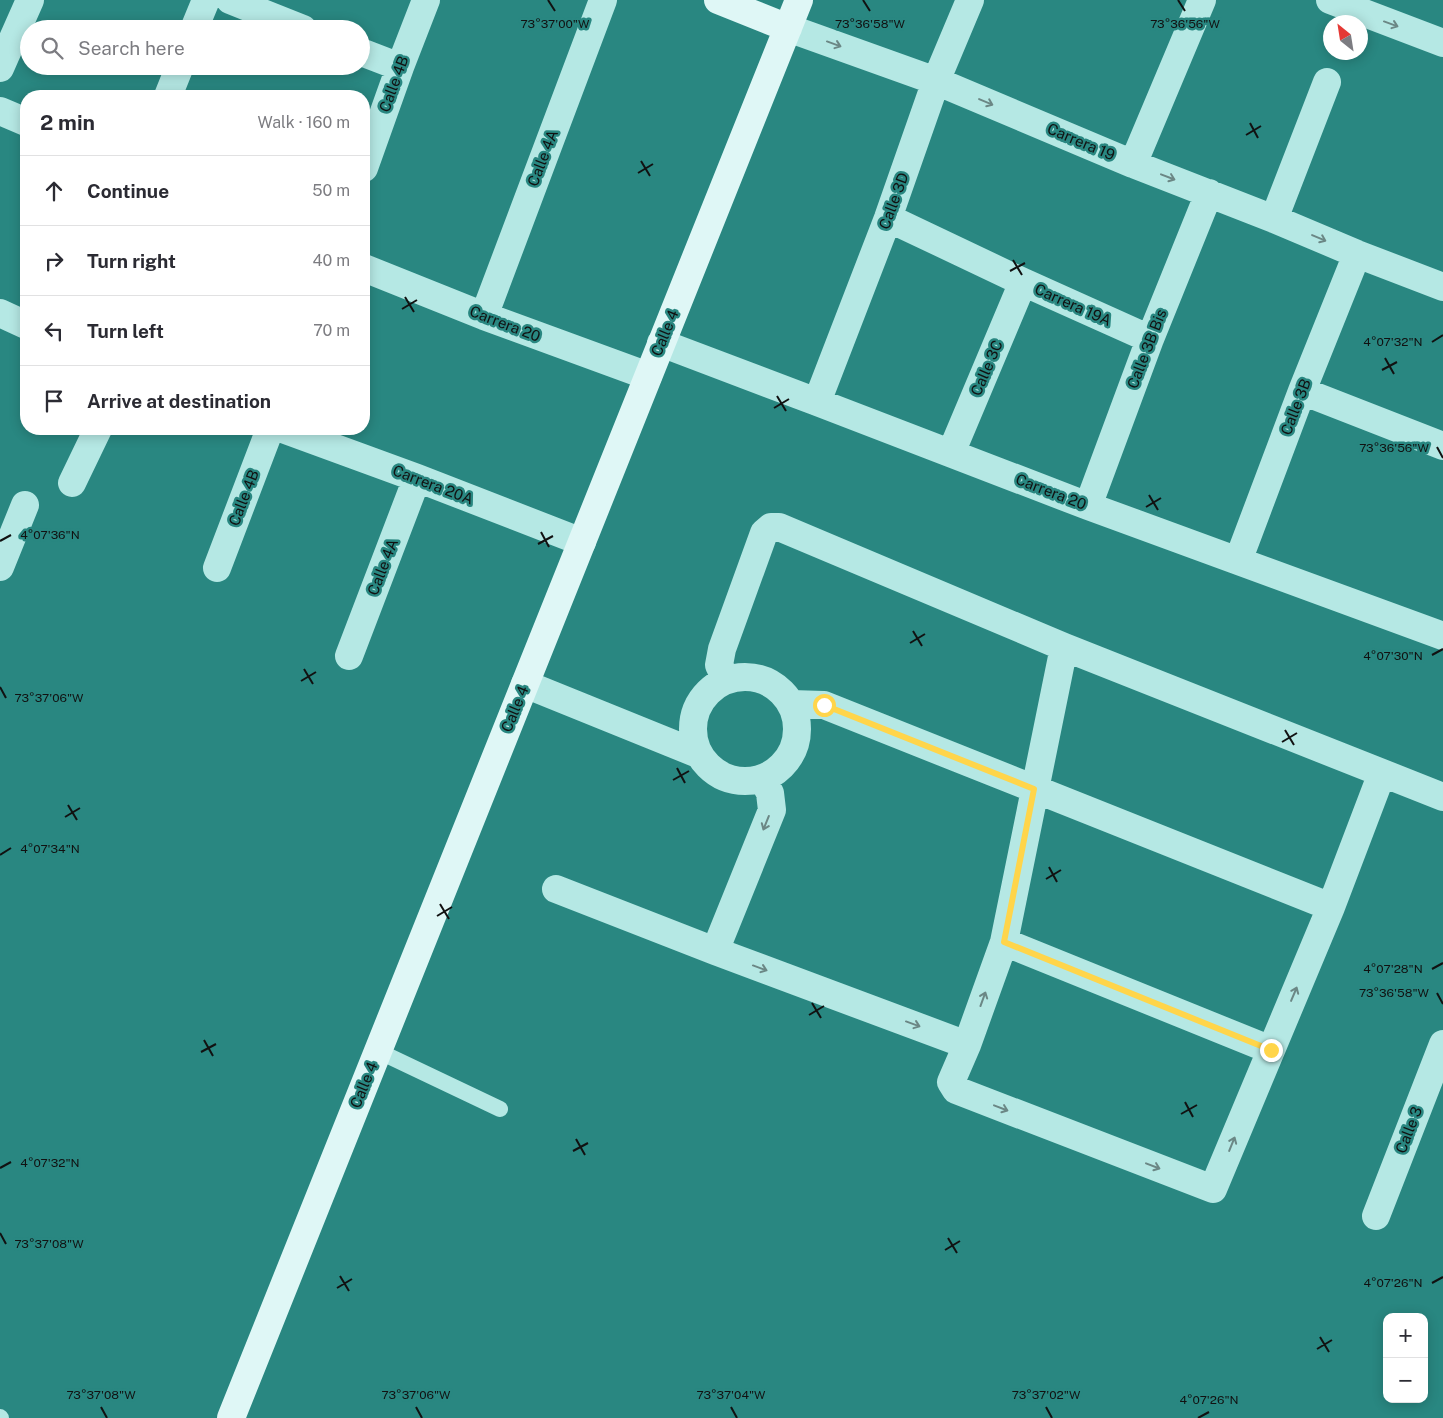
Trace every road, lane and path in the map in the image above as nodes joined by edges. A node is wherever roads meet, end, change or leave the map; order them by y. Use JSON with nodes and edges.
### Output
{"nodes":[{"id":1,"x":30,"y":0,"type":"edge"},
{"id":2,"x":206,"y":0,"type":"edge"},
{"id":3,"x":230,"y":0,"type":"edge"},
{"id":4,"x":426,"y":0,"type":"edge"},
{"id":5,"x":603,"y":0,"type":"edge"},
{"id":6,"x":718,"y":0,"type":"edge"},
{"id":7,"x":799,"y":0,"type":"edge"},
{"id":8,"x":970,"y":0,"type":"edge"},
{"id":9,"x":1202,"y":0,"type":"edge"},
{"id":10,"x":1330,"y":0,"type":"edge"},
{"id":11,"x":21,"y":20,"type":"edge"},
{"id":12,"x":198,"y":20,"type":"edge"},
{"id":13,"x":280,"y":20,"type":"edge"},
{"id":14,"x":20,"y":23,"type":"edge"},
{"id":15,"x":788,"y":28,"type":"junction"},
{"id":16,"x":1443,"y":43,"type":"edge"},
{"id":17,"x":370,"y":55,"type":"edge"},
{"id":18,"x":400,"y":67,"type":"junction"},
{"id":19,"x":0,"y":68,"type":"edge"},
{"id":20,"x":176,"y":75,"type":"edge"},
{"id":21,"x":936,"y":81,"type":"junction"},
{"id":22,"x":1326,"y":82,"type":"dead end"},
{"id":23,"x":170,"y":90,"type":"edge"},
{"id":24,"x":0,"y":111,"type":"edge"},
{"id":25,"x":20,"y":119,"type":"edge"},
{"id":26,"x":370,"y":151,"type":"edge"},
{"id":27,"x":1133,"y":164,"type":"junction"},
{"id":28,"x":1209,"y":193,"type":"junction"},
{"id":29,"x":888,"y":218,"type":"junction"},
{"id":30,"x":1274,"y":219,"type":"junction"},
{"id":31,"x":1357,"y":254,"type":"junction"},
{"id":32,"x":370,"y":270,"type":"edge"},
{"id":33,"x":1022,"y":282,"type":"junction"},
{"id":34,"x":1443,"y":287,"type":"edge"},
{"id":35,"x":0,"y":314,"type":"edge"},
{"id":36,"x":484,"y":316,"type":"junction"},
{"id":37,"x":20,"y":322,"type":"edge"},
{"id":38,"x":1150,"y":339,"type":"junction"},
{"id":39,"x":662,"y":344,"type":"junction"},
{"id":40,"x":648,"y":376,"type":"junction"},
{"id":41,"x":1302,"y":392,"type":"junction"},
{"id":42,"x":817,"y":402,"type":"junction"},
{"id":43,"x":95,"y":435,"type":"edge"},
{"id":44,"x":268,"y":435,"type":"edge"},
{"id":45,"x":299,"y":435,"type":"edge"},
{"id":46,"x":1443,"y":446,"type":"edge"},
{"id":47,"x":950,"y":453,"type":"junction"},
{"id":48,"x":416,"y":478,"type":"junction"},
{"id":49,"x":72,"y":483,"type":"dead end"},
{"id":50,"x":25,"y":505,"type":"dead end"},
{"id":51,"x":1088,"y":506,"type":"junction"},
{"id":52,"x":582,"y":542,"type":"junction"},
{"id":53,"x":1238,"y":561,"type":"junction"},
{"id":54,"x":0,"y":566,"type":"edge"},
{"id":55,"x":217,"y":568,"type":"dead end"},
{"id":56,"x":1441,"y":630,"type":"edge"},
{"id":57,"x":1064,"y":647,"type":"junction"},
{"id":58,"x":349,"y":656,"type":"dead end"},
{"id":59,"x":726,"y":680,"type":"junction"},
{"id":60,"x":525,"y":684,"type":"junction"},
{"id":61,"x":791,"y":704,"type":"junction"},
{"id":62,"x":698,"y":754,"type":"junction"},
{"id":63,"x":1382,"y":773,"type":"junction"},
{"id":64,"x":762,"y":778,"type":"junction"},
{"id":65,"x":1034,"y":789,"type":"junction"},
{"id":66,"x":1443,"y":797,"type":"edge"},
{"id":67,"x":556,"y":889,"type":"dead end"},
{"id":68,"x":1331,"y":907,"type":"junction"},
{"id":69,"x":1004,"y":942,"type":"junction"},
{"id":70,"x":714,"y":951,"type":"junction"},
{"id":71,"x":1443,"y":1044,"type":"edge"},
{"id":72,"x":967,"y":1045,"type":"junction"},
{"id":73,"x":378,"y":1050,"type":"junction"},
{"id":74,"x":1271,"y":1050,"type":"junction"},
{"id":75,"x":500,"y":1109,"type":"dead end"},
{"id":76,"x":1376,"y":1216,"type":"dead end"},
{"id":77,"x":231,"y":1418,"type":"edge"}],
"edges":[{"from":1,"to":11,"type":"street"},
{"from":2,"to":12,"type":"street"},
{"from":3,"to":13,"type":"street"},
{"from":4,"to":18,"type":"street","name":"Calle 4B"},
{"from":5,"to":36,"type":"street","name":"Calle 4A"},
{"from":6,"to":15,"type":"street","name":"Carrera 19"},
{"from":7,"to":15,"type":"street","name":"Calle 4"},
{"from":8,"to":21,"type":"street","name":"Calle 3D"},
{"from":9,"to":27,"type":"street"},
{"from":10,"to":16,"type":"street","one_way":true},
{"from":14,"to":19,"type":"street"},
{"from":15,"to":21,"type":"street","name":"Carrera 19","one_way":true},
{"from":15,"to":39,"type":"street","name":"Calle 4"},
{"from":17,"to":18,"type":"street"},
{"from":18,"to":26,"type":"street","name":"Calle 4B"},
{"from":20,"to":23,"type":"street"},
{"from":21,"to":27,"type":"street","name":"Carrera 19","one_way":true},
{"from":21,"to":29,"type":"street","name":"Calle 3D"},
{"from":22,"to":30,"type":"street"},
{"from":24,"to":25,"type":"street"},
{"from":27,"to":28,"type":"street","name":"Carrera 19","one_way":true},
{"from":28,"to":30,"type":"street","name":"Carrera 19"},
{"from":28,"to":38,"type":"street","name":"Calle 3B Bis"},
{"from":29,"to":33,"type":"street","name":"Carrera 19A"},
{"from":29,"to":42,"type":"street","name":"Calle 3D"},
{"from":30,"to":31,"type":"street","name":"Carrera 19","one_way":true},
{"from":31,"to":34,"type":"street","name":"Carrera 19"},
{"from":31,"to":41,"type":"street","name":"Calle 3B"},
{"from":32,"to":36,"type":"street","name":"Carrera 20"},
{"from":33,"to":38,"type":"street","name":"Carrera 19A"},
{"from":33,"to":47,"type":"street","name":"Calle 3C"},
{"from":35,"to":37,"type":"street"},
{"from":36,"to":40,"type":"street","name":"Carrera 20"},
{"from":38,"to":51,"type":"street","name":"Calle 3B Bis"},
{"from":39,"to":40,"type":"street","name":"Calle 4"},
{"from":39,"to":42,"type":"street","name":"Carrera 20"},
{"from":40,"to":52,"type":"street","name":"Calle 4"},
{"from":41,"to":46,"type":"street"},
{"from":41,"to":53,"type":"street","name":"Calle 3B"},
{"from":42,"to":47,"type":"street","name":"Carrera 20"},
{"from":43,"to":49,"type":"street"},
{"from":44,"to":55,"type":"street","name":"Calle 4B"},
{"from":45,"to":48,"type":"street","name":"Carrera 20A"},
{"from":47,"to":51,"type":"street","name":"Carrera 20"},
{"from":48,"to":52,"type":"street","name":"Carrera 20A"},
{"from":48,"to":58,"type":"street","name":"Calle 4A"},
{"from":50,"to":54,"type":"street"},
{"from":51,"to":53,"type":"street","name":"Carrera 20"},
{"from":52,"to":60,"type":"street","name":"Calle 4"},
{"from":53,"to":56,"type":"street","name":"Carrera 20"},
{"from":57,"to":59,"type":"street"},
{"from":57,"to":63,"type":"street"},
{"from":57,"to":65,"type":"street"},
{"from":59,"to":61,"type":"street"},
{"from":59,"to":62,"type":"street"},
{"from":60,"to":62,"type":"street"},
{"from":60,"to":73,"type":"street","name":"Calle 4"},
{"from":61,"to":64,"type":"street"},
{"from":61,"to":65,"type":"street"},
{"from":62,"to":64,"type":"street"},
{"from":63,"to":66,"type":"street"},
{"from":63,"to":68,"type":"street"},
{"from":64,"to":70,"type":"street","one_way":true},
{"from":65,"to":68,"type":"street"},
{"from":65,"to":69,"type":"street"},
{"from":67,"to":70,"type":"street"},
{"from":74,"to":68,"type":"street","one_way":true},
{"from":72,"to":69,"type":"street","one_way":true},
{"from":69,"to":74,"type":"street"},
{"from":70,"to":72,"type":"street","one_way":true},
{"from":71,"to":76,"type":"street","name":"Calle 3"},
{"from":72,"to":74,"type":"street","one_way":true},
{"from":73,"to":75,"type":"lane"},
{"from":73,"to":77,"type":"street","name":"Calle 4"}]}
